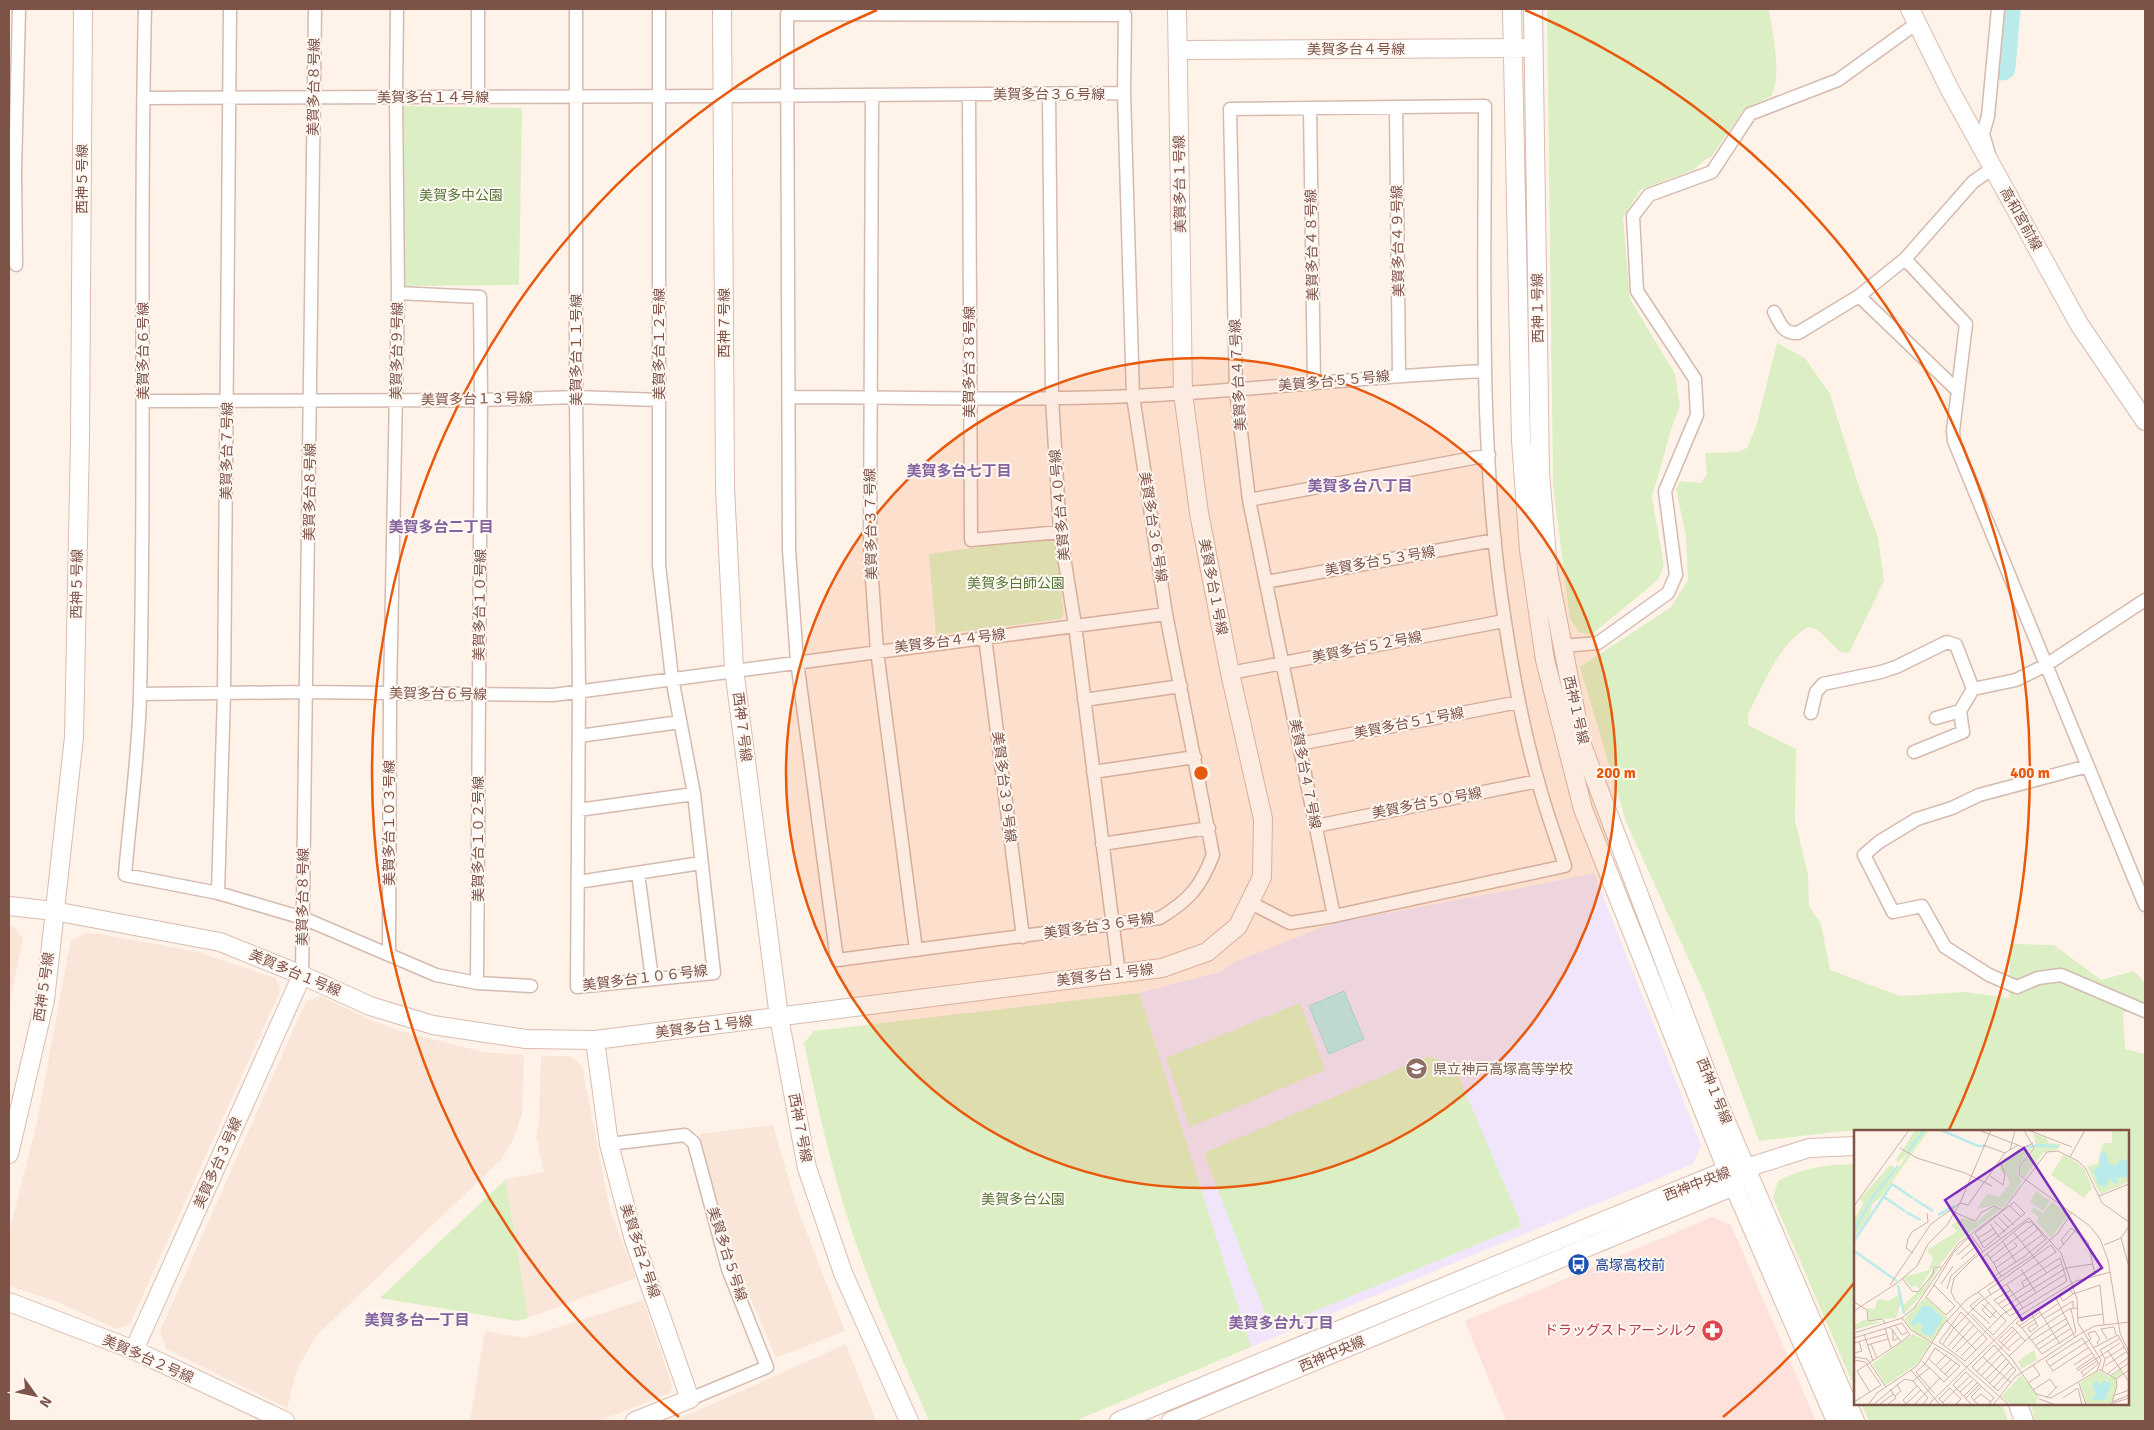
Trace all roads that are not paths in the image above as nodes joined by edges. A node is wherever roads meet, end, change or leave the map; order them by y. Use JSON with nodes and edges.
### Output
{"nodes":[{"id":1,"x":19,"y":9,"type":"edge"},
{"id":2,"x":83,"y":9,"type":"edge"},
{"id":3,"x":145,"y":9,"type":"edge"},
{"id":4,"x":230,"y":9,"type":"edge"},
{"id":5,"x":316,"y":9,"type":"edge"},
{"id":6,"x":397,"y":9,"type":"edge"},
{"id":7,"x":478,"y":9,"type":"edge"},
{"id":8,"x":576,"y":9,"type":"edge"},
{"id":9,"x":659,"y":9,"type":"edge"},
{"id":10,"x":722,"y":9,"type":"edge"},
{"id":11,"x":1177,"y":9,"type":"edge"},
{"id":12,"x":1512,"y":9,"type":"edge"},
{"id":13,"x":1533,"y":9,"type":"edge"},
{"id":14,"x":1998,"y":9,"type":"edge"},
{"id":15,"x":1913,"y":16,"type":"edge"},
{"id":16,"x":1512,"y":48,"type":"junction"},
{"id":17,"x":1533,"y":49,"type":"junction"},
{"id":18,"x":1178,"y":50,"type":"junction"},
{"id":19,"x":1124,"y":93,"type":"junction"},
{"id":20,"x":969,"y":94,"type":"junction"},
{"id":21,"x":1049,"y":94,"type":"junction"},
{"id":22,"x":872,"y":95,"type":"junction"},
{"id":23,"x":577,"y":96,"type":"junction"},
{"id":24,"x":659,"y":96,"type":"junction"},
{"id":25,"x":722,"y":96,"type":"junction"},
{"id":26,"x":787,"y":96,"type":"junction"},
{"id":27,"x":314,"y":97,"type":"junction"},
{"id":28,"x":396,"y":97,"type":"junction"},
{"id":29,"x":478,"y":97,"type":"junction"},
{"id":30,"x":143,"y":98,"type":"junction"},
{"id":31,"x":229,"y":98,"type":"junction"},
{"id":32,"x":1396,"y":107,"type":"junction"},
{"id":33,"x":1310,"y":108,"type":"junction"},
{"id":34,"x":1993,"y":168,"type":"junction"},
{"id":35,"x":12,"y":171,"type":"edge"},
{"id":36,"x":1905,"y":259,"type":"junction"},
{"id":37,"x":16,"y":265,"type":"dead end"},
{"id":38,"x":398,"y":293,"type":"junction"},
{"id":39,"x":1859,"y":296,"type":"junction"},
{"id":40,"x":1774,"y":312,"type":"dead end"},
{"id":41,"x":1485,"y":370,"type":"junction"},
{"id":42,"x":1399,"y":375,"type":"junction"},
{"id":43,"x":1314,"y":382,"type":"junction"},
{"id":44,"x":1236,"y":390,"type":"junction"},
{"id":45,"x":1958,"y":391,"type":"junction"},
{"id":46,"x":1183,"y":393,"type":"junction"},
{"id":47,"x":1132,"y":396,"type":"junction"},
{"id":48,"x":576,"y":397,"type":"junction"},
{"id":49,"x":789,"y":397,"type":"junction"},
{"id":50,"x":871,"y":397,"type":"junction"},
{"id":51,"x":969,"y":398,"type":"junction"},
{"id":52,"x":1052,"y":398,"type":"junction"},
{"id":53,"x":227,"y":400,"type":"junction"},
{"id":54,"x":311,"y":400,"type":"junction"},
{"id":55,"x":397,"y":400,"type":"junction"},
{"id":56,"x":482,"y":400,"type":"junction"},
{"id":57,"x":659,"y":400,"type":"junction"},
{"id":58,"x":144,"y":401,"type":"junction"},
{"id":59,"x":2145,"y":421,"type":"edge"},
{"id":60,"x":1489,"y":455,"type":"junction"},
{"id":61,"x":1249,"y":500,"type":"junction"},
{"id":62,"x":1060,"y":532,"type":"junction"},
{"id":63,"x":1495,"y":540,"type":"junction"},
{"id":64,"x":1266,"y":582,"type":"junction"},
{"id":65,"x":2145,"y":600,"type":"edge"},
{"id":66,"x":1166,"y":614,"type":"junction"},
{"id":67,"x":1504,"y":621,"type":"junction"},
{"id":68,"x":1075,"y":625,"type":"junction"},
{"id":69,"x":985,"y":637,"type":"junction"},
{"id":70,"x":1562,"y":646,"type":"junction"},
{"id":71,"x":877,"y":651,"type":"junction"},
{"id":72,"x":797,"y":661,"type":"junction"},
{"id":73,"x":1283,"y":663,"type":"junction"},
{"id":74,"x":2046,"y":665,"type":"junction"},
{"id":75,"x":734,"y":669,"type":"junction"},
{"id":76,"x":1230,"y":673,"type":"junction"},
{"id":77,"x":672,"y":678,"type":"junction"},
{"id":78,"x":1181,"y":686,"type":"junction"},
{"id":79,"x":1973,"y":689,"type":"junction"},
{"id":80,"x":579,"y":691,"type":"junction"},
{"id":81,"x":306,"y":692,"type":"junction"},
{"id":82,"x":224,"y":693,"type":"junction"},
{"id":83,"x":390,"y":693,"type":"junction"},
{"id":84,"x":140,"y":694,"type":"junction"},
{"id":85,"x":479,"y":694,"type":"junction"},
{"id":86,"x":1084,"y":700,"type":"junction"},
{"id":87,"x":1519,"y":702,"type":"junction"},
{"id":88,"x":1960,"y":711,"type":"junction"},
{"id":89,"x":1811,"y":713,"type":"dead end"},
{"id":90,"x":1936,"y":718,"type":"dead end"},
{"id":91,"x":680,"y":722,"type":"junction"},
{"id":92,"x":579,"y":736,"type":"junction"},
{"id":93,"x":1299,"y":744,"type":"junction"},
{"id":94,"x":1914,"y":752,"type":"dead end"},
{"id":95,"x":1195,"y":757,"type":"junction"},
{"id":96,"x":2088,"y":766,"type":"junction"},
{"id":97,"x":1093,"y":772,"type":"junction"},
{"id":98,"x":1538,"y":781,"type":"junction"},
{"id":99,"x":694,"y":794,"type":"junction"},
{"id":100,"x":578,"y":810,"type":"junction"},
{"id":101,"x":1316,"y":826,"type":"junction"},
{"id":102,"x":1209,"y":828,"type":"junction"},
{"id":103,"x":1102,"y":844,"type":"junction"},
{"id":104,"x":701,"y":863,"type":"junction"},
{"id":105,"x":638,"y":873,"type":"junction"},
{"id":106,"x":578,"y":882,"type":"junction"},
{"id":107,"x":218,"y":893,"type":"junction"},
{"id":108,"x":1250,"y":902,"type":"junction"},
{"id":109,"x":9,"y":906,"type":"edge"},
{"id":110,"x":2145,"y":906,"type":"edge"},
{"id":111,"x":54,"y":911,"type":"junction"},
{"id":112,"x":1334,"y":916,"type":"junction"},
{"id":113,"x":303,"y":918,"type":"junction"},
{"id":114,"x":1112,"y":925,"type":"junction"},
{"id":115,"x":1023,"y":937,"type":"junction"},
{"id":116,"x":916,"y":950,"type":"junction"},
{"id":117,"x":389,"y":954,"type":"junction"},
{"id":118,"x":1119,"y":974,"type":"junction"},
{"id":119,"x":302,"y":975,"type":"junction"},
{"id":120,"x":652,"y":979,"type":"junction"},
{"id":121,"x":477,"y":983,"type":"junction"},
{"id":122,"x":531,"y":986,"type":"dead end"},
{"id":123,"x":2145,"y":1011,"type":"edge"},
{"id":124,"x":779,"y":1017,"type":"junction"},
{"id":125,"x":595,"y":1040,"type":"junction"},
{"id":126,"x":609,"y":1144,"type":"junction"},
{"id":127,"x":1854,"y":1146,"type":"edge"},
{"id":128,"x":9,"y":1154,"type":"edge"},
{"id":129,"x":1746,"y":1168,"type":"junction"},
{"id":130,"x":1727,"y":1170,"type":"junction"},
{"id":131,"x":1734,"y":1186,"type":"junction"},
{"id":132,"x":9,"y":1302,"type":"edge"},
{"id":133,"x":134,"y":1350,"type":"junction"},
{"id":134,"x":690,"y":1399,"type":"junction"},
{"id":135,"x":2018,"y":1405,"type":"edge"},
{"id":136,"x":286,"y":1421,"type":"edge"},
{"id":137,"x":635,"y":1421,"type":"edge"},
{"id":138,"x":909,"y":1421,"type":"edge"},
{"id":139,"x":1119,"y":1421,"type":"edge"},
{"id":140,"x":1171,"y":1421,"type":"edge"},
{"id":141,"x":1836,"y":1421,"type":"edge"},
{"id":142,"x":1855,"y":1421,"type":"edge"},
{"id":143,"x":2024,"y":1421,"type":"edge"}],
"edges":[{"from":1,"to":35,"type":"street"},
{"from":2,"to":111,"type":"street","name":"西神５号線"},
{"from":3,"to":30,"type":"street","name":"美賀多台６号線"},
{"from":4,"to":31,"type":"street","name":"美賀多台７号線"},
{"from":5,"to":27,"type":"street","name":"美賀多台８号線"},
{"from":6,"to":28,"type":"street","name":"美賀多台９号線"},
{"from":7,"to":29,"type":"street"},
{"from":8,"to":23,"type":"street","name":"美賀多台１１号線"},
{"from":9,"to":24,"type":"street","name":"美賀多台１２号線"},
{"from":10,"to":25,"type":"street","name":"西神７号線"},
{"from":11,"to":18,"type":"street","name":"美賀多台１号線"},
{"from":12,"to":16,"type":"street","name":"西神１号線"},
{"from":13,"to":17,"type":"street","name":"西神１号線"},
{"from":14,"to":34,"type":"street"},
{"from":15,"to":34,"type":"street","name":"高和宮前線"},
{"from":15,"to":70,"type":"street"},
{"from":16,"to":17,"type":"street","name":"美賀多台４号線"},
{"from":16,"to":18,"type":"street","name":"美賀多台４号線"},
{"from":16,"to":130,"type":"street","name":"西神１号線"},
{"from":17,"to":70,"type":"street","name":"西神１号線"},
{"from":18,"to":46,"type":"street","name":"美賀多台１号線"},
{"from":19,"to":21,"type":"street","name":"美賀多台３６号線"},
{"from":19,"to":26,"type":"street"},
{"from":19,"to":47,"type":"street","name":"美賀多台３６号線"},
{"from":20,"to":21,"type":"street","name":"美賀多台３６号線"},
{"from":20,"to":22,"type":"street","name":"美賀多台３６号線"},
{"from":20,"to":51,"type":"street","name":"美賀多台３８号線"},
{"from":21,"to":52,"type":"street","name":"美賀多台４０号線"},
{"from":22,"to":26,"type":"street","name":"美賀多台３６号線"},
{"from":22,"to":50,"type":"street","name":"美賀多台３７号線"},
{"from":23,"to":24,"type":"street","name":"美賀多台１４号線"},
{"from":23,"to":29,"type":"street","name":"美賀多台１４号線"},
{"from":23,"to":48,"type":"street","name":"美賀多台１１号線"},
{"from":24,"to":25,"type":"street","name":"美賀多台１４号線"},
{"from":24,"to":57,"type":"street","name":"美賀多台１２号線"},
{"from":25,"to":26,"type":"street","name":"美賀多台３６号線"},
{"from":25,"to":75,"type":"street","name":"西神７号線"},
{"from":26,"to":49,"type":"street","name":"美賀多台３６号線"},
{"from":27,"to":28,"type":"street","name":"美賀多台１４号線"},
{"from":27,"to":31,"type":"street","name":"美賀多台１４号線"},
{"from":27,"to":54,"type":"street","name":"美賀多台８号線"},
{"from":28,"to":29,"type":"street","name":"美賀多台１４号線"},
{"from":28,"to":38,"type":"street","name":"美賀多台９号線"},
{"from":30,"to":31,"type":"street","name":"美賀多台１４号線"},
{"from":30,"to":58,"type":"street","name":"美賀多台６号線"},
{"from":31,"to":53,"type":"street","name":"美賀多台７号線"},
{"from":32,"to":33,"type":"street","name":"美賀多台４７号線"},
{"from":32,"to":41,"type":"street","name":"美賀多台４７号線"},
{"from":32,"to":42,"type":"street","name":"美賀多台４９号線"},
{"from":33,"to":43,"type":"street","name":"美賀多台４８号線"},
{"from":33,"to":44,"type":"street","name":"美賀多台４７号線"},
{"from":34,"to":36,"type":"street"},
{"from":34,"to":59,"type":"street","name":"高和宮前線"},
{"from":35,"to":37,"type":"street"},
{"from":36,"to":39,"type":"street"},
{"from":36,"to":45,"type":"street"},
{"from":38,"to":55,"type":"street","name":"美賀多台９号線"},
{"from":38,"to":56,"type":"street","name":"美賀多台１０号線"},
{"from":39,"to":40,"type":"street"},
{"from":39,"to":45,"type":"street"},
{"from":41,"to":42,"type":"street","name":"美賀多台５５号線"},
{"from":41,"to":60,"type":"street","name":"美賀多台４７号線"},
{"from":42,"to":43,"type":"street","name":"美賀多台５５号線"},
{"from":43,"to":44,"type":"street","name":"美賀多台５５号線"},
{"from":44,"to":46,"type":"street","name":"美賀多台５５号線"},
{"from":44,"to":61,"type":"street","name":"美賀多台４７号線"},
{"from":45,"to":74,"type":"street"},
{"from":46,"to":47,"type":"street","name":"美賀多台５５号線"},
{"from":46,"to":76,"type":"street","name":"美賀多台１号線"},
{"from":47,"to":52,"type":"street","name":"美賀多台５５号線"},
{"from":47,"to":66,"type":"street","name":"美賀多台３６号線"},
{"from":48,"to":56,"type":"street","name":"美賀多台１３号線"},
{"from":48,"to":57,"type":"street","name":"美賀多台１３号線"},
{"from":48,"to":80,"type":"street","name":"美賀多台１１号線"},
{"from":49,"to":50,"type":"street","name":"美賀多台５５号線"},
{"from":49,"to":72,"type":"street","name":"美賀多台３６号線"},
{"from":50,"to":51,"type":"street","name":"美賀多台５５号線"},
{"from":50,"to":71,"type":"street","name":"美賀多台３７号線"},
{"from":51,"to":52,"type":"street","name":"美賀多台５５号線"},
{"from":51,"to":62,"type":"street","name":"美賀多台３８号線"},
{"from":52,"to":62,"type":"street","name":"美賀多台４０号線"},
{"from":53,"to":54,"type":"street","name":"美賀多台１３号線"},
{"from":53,"to":58,"type":"street","name":"美賀多台１３号線"},
{"from":53,"to":82,"type":"street","name":"美賀多台７号線"},
{"from":54,"to":55,"type":"street","name":"美賀多台１３号線"},
{"from":54,"to":81,"type":"street","name":"美賀多台８号線"},
{"from":55,"to":56,"type":"street","name":"美賀多台１３号線"},
{"from":55,"to":83,"type":"street","name":"美賀多台９号線"},
{"from":56,"to":85,"type":"street","name":"美賀多台１０号線"},
{"from":57,"to":77,"type":"street","name":"美賀多台１２号線"},
{"from":58,"to":84,"type":"street","name":"美賀多台６号線"},
{"from":60,"to":61,"type":"street"},
{"from":60,"to":63,"type":"street","name":"美賀多台４７号線"},
{"from":61,"to":64,"type":"street","name":"美賀多台４７号線"},
{"from":62,"to":68,"type":"street","name":"美賀多台４０号線"},
{"from":63,"to":64,"type":"street","name":"美賀多台５３号線"},
{"from":63,"to":67,"type":"street","name":"美賀多台４７号線"},
{"from":64,"to":73,"type":"street","name":"美賀多台４７号線"},
{"from":65,"to":74,"type":"street"},
{"from":66,"to":68,"type":"street","name":"美賀多台４４号線"},
{"from":66,"to":78,"type":"street","name":"美賀多台３６号線"},
{"from":67,"to":73,"type":"street","name":"美賀多台５２号線"},
{"from":67,"to":87,"type":"street","name":"美賀多台４７号線"},
{"from":68,"to":69,"type":"street","name":"美賀多台４４号線"},
{"from":68,"to":86,"type":"street","name":"美賀多台４０号線"},
{"from":69,"to":71,"type":"street","name":"美賀多台４４号線"},
{"from":69,"to":115,"type":"street","name":"美賀多台３９号線"},
{"from":70,"to":129,"type":"street","name":"西神１号線"},
{"from":71,"to":72,"type":"street","name":"美賀多台４４号線"},
{"from":71,"to":116,"type":"street","name":"美賀多台３７号線"},
{"from":72,"to":75,"type":"street","name":"美賀多台４４号線"},
{"from":72,"to":116,"type":"street","name":"美賀多台３６号線"},
{"from":73,"to":76,"type":"street","name":"美賀多台５２号線"},
{"from":73,"to":93,"type":"street","name":"美賀多台４７号線"},
{"from":74,"to":79,"type":"street"},
{"from":74,"to":96,"type":"street"},
{"from":75,"to":77,"type":"street","name":"美賀多台６号線"},
{"from":75,"to":124,"type":"street","name":"西神７号線"},
{"from":76,"to":108,"type":"street","name":"美賀多台１号線"},
{"from":77,"to":80,"type":"street","name":"美賀多台６号線"},
{"from":77,"to":91,"type":"street","name":"美賀多台１０６号線"},
{"from":78,"to":86,"type":"street"},
{"from":78,"to":95,"type":"street","name":"美賀多台３６号線"},
{"from":79,"to":88,"type":"street"},
{"from":79,"to":89,"type":"street"},
{"from":80,"to":85,"type":"street","name":"美賀多台６号線"},
{"from":80,"to":92,"type":"street","name":"美賀多台１０６号線"},
{"from":81,"to":82,"type":"street","name":"美賀多台６号線"},
{"from":81,"to":83,"type":"street","name":"美賀多台６号線"},
{"from":81,"to":113,"type":"street","name":"美賀多台８号線"},
{"from":82,"to":84,"type":"street","name":"美賀多台６号線"},
{"from":82,"to":107,"type":"street","name":"美賀多台７号線"},
{"from":83,"to":85,"type":"street","name":"美賀多台６号線"},
{"from":83,"to":117,"type":"street","name":"美賀多台１０３号線"},
{"from":84,"to":107,"type":"street","name":"美賀多台６号線"},
{"from":85,"to":121,"type":"street","name":"美賀多台１０２号線"},
{"from":86,"to":97,"type":"street","name":"美賀多台４０号線"},
{"from":87,"to":93,"type":"street","name":"美賀多台５１号線"},
{"from":87,"to":98,"type":"street","name":"美賀多台４７号線"},
{"from":88,"to":90,"type":"street"},
{"from":88,"to":94,"type":"street"},
{"from":91,"to":92,"type":"street"},
{"from":91,"to":99,"type":"street","name":"美賀多台１０６号線"},
{"from":92,"to":100,"type":"street","name":"美賀多台１０６号線"},
{"from":93,"to":101,"type":"street","name":"美賀多台４７号線"},
{"from":95,"to":97,"type":"street"},
{"from":95,"to":102,"type":"street","name":"美賀多台３６号線"},
{"from":96,"to":110,"type":"street"},
{"from":96,"to":123,"type":"street"},
{"from":97,"to":103,"type":"street","name":"美賀多台４０号線"},
{"from":98,"to":101,"type":"street","name":"美賀多台５０号線"},
{"from":98,"to":112,"type":"street","name":"美賀多台４７号線"},
{"from":99,"to":100,"type":"street"},
{"from":99,"to":104,"type":"street","name":"美賀多台１０６号線"},
{"from":100,"to":106,"type":"street","name":"美賀多台１０６号線"},
{"from":101,"to":112,"type":"street","name":"美賀多台４７号線"},
{"from":102,"to":103,"type":"street"},
{"from":102,"to":114,"type":"street","name":"美賀多台３６号線"},
{"from":103,"to":114,"type":"street","name":"美賀多台４０号線"},
{"from":104,"to":105,"type":"street"},
{"from":104,"to":120,"type":"street","name":"美賀多台１０６号線"},
{"from":105,"to":106,"type":"street"},
{"from":105,"to":120,"type":"street"},
{"from":106,"to":120,"type":"street","name":"美賀多台１０６号線"},
{"from":107,"to":113,"type":"street","name":"美賀多台６号線"},
{"from":108,"to":112,"type":"street"},
{"from":108,"to":118,"type":"street","name":"美賀多台１号線"},
{"from":109,"to":111,"type":"street","name":"美賀多台１号線"},
{"from":111,"to":119,"type":"street","name":"美賀多台１号線"},
{"from":111,"to":128,"type":"street","name":"西神５号線"},
{"from":113,"to":117,"type":"street"},
{"from":113,"to":119,"type":"street","name":"美賀多台８号線"},
{"from":114,"to":115,"type":"street","name":"美賀多台３６号線"},
{"from":114,"to":118,"type":"street","name":"美賀多台４０号線"},
{"from":115,"to":116,"type":"street","name":"美賀多台３６号線"},
{"from":117,"to":121,"type":"street"},
{"from":118,"to":124,"type":"street","name":"美賀多台１号線"},
{"from":119,"to":125,"type":"street","name":"美賀多台１号線"},
{"from":119,"to":133,"type":"street","name":"美賀多台３号線"},
{"from":121,"to":122,"type":"street"},
{"from":124,"to":125,"type":"street","name":"美賀多台１号線"},
{"from":124,"to":138,"type":"street","name":"西神７号線"},
{"from":125,"to":126,"type":"street","name":"美賀多台２号線"},
{"from":126,"to":134,"type":"street","name":"美賀多台２号線"},
{"from":126,"to":134,"type":"street","name":"美賀多台５号線"},
{"from":127,"to":129,"type":"street"},
{"from":129,"to":130,"type":"street","name":"西神中央線"},
{"from":129,"to":131,"type":"street","name":"西神中央線"},
{"from":129,"to":142,"type":"street","name":"西神１号線"},
{"from":130,"to":131,"type":"street","name":"西神１号線"},
{"from":130,"to":139,"type":"street","name":"西神中央線"},
{"from":131,"to":140,"type":"street","name":"西神中央線"},
{"from":131,"to":141,"type":"street","name":"西神１号線"},
{"from":132,"to":133,"type":"street","name":"美賀多台２号線"},
{"from":133,"to":136,"type":"street","name":"美賀多台２号線"},
{"from":134,"to":137,"type":"street"},
{"from":135,"to":143,"type":"street"}]}
